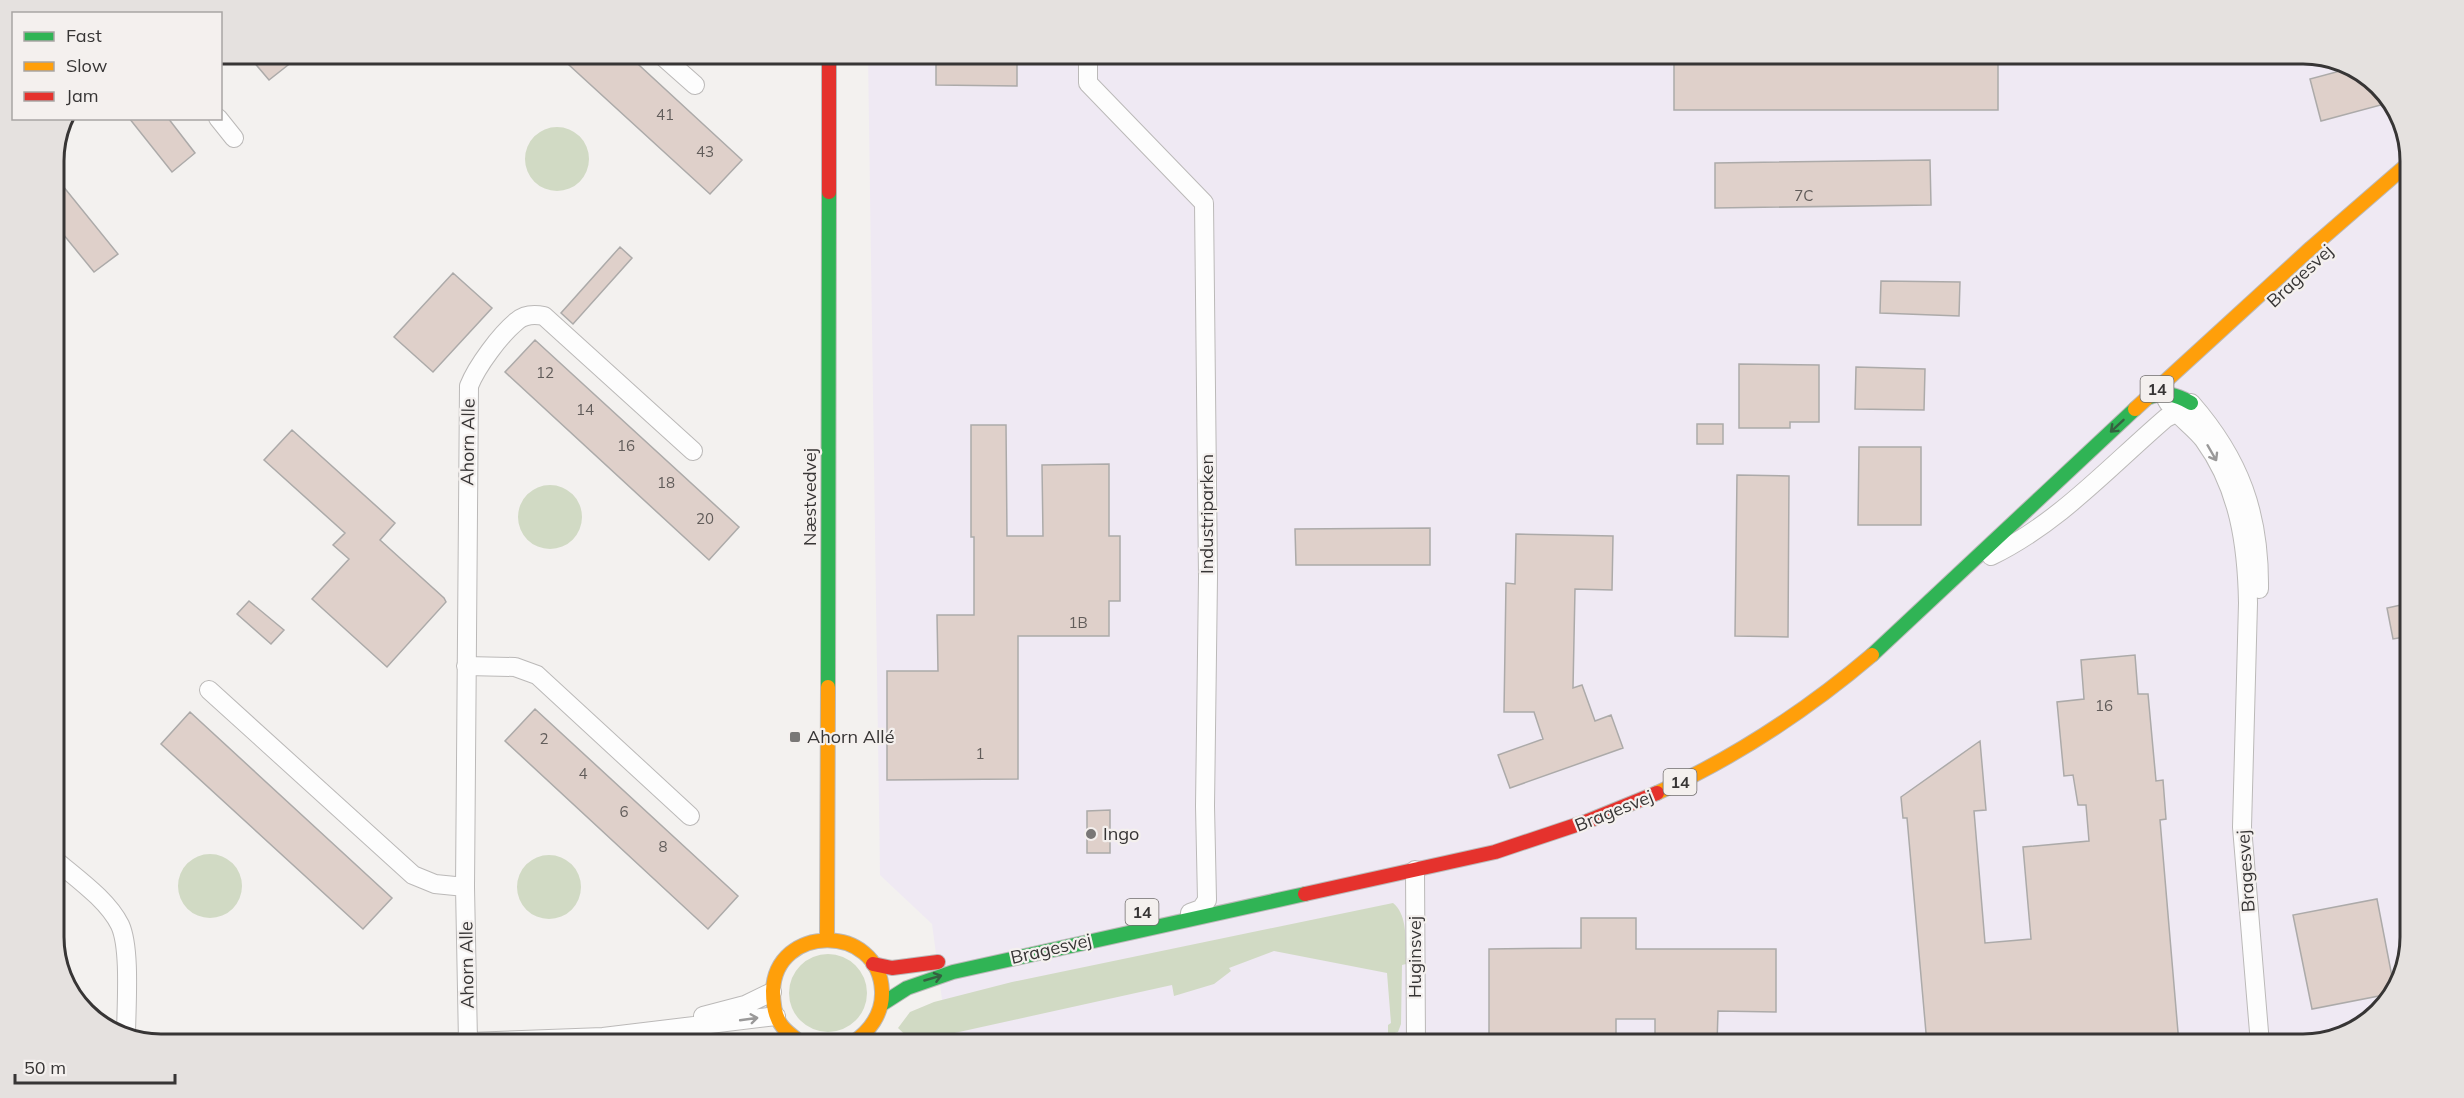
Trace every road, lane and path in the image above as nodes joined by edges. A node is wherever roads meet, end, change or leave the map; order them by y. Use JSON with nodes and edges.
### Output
{"nodes":[{"id":1,"x":671,"y":64,"type":"edge"},
{"id":2,"x":829,"y":64,"type":"edge"},
{"id":3,"x":1088,"y":64,"type":"edge"},
{"id":4,"x":695,"y":85,"type":"dead end"},
{"id":5,"x":220,"y":120,"type":"edge"},
{"id":6,"x":234,"y":138,"type":"dead end"},
{"id":7,"x":2399,"y":172,"type":"edge"},
{"id":8,"x":2399,"y":181,"type":"edge"},
{"id":9,"x":2298,"y":259,"type":"joint"},
{"id":10,"x":2261,"y":313,"type":"dead end"},
{"id":11,"x":2174,"y":396,"type":"junction"},
{"id":12,"x":693,"y":451,"type":"dead end"},
{"id":13,"x":1991,"y":556,"type":"joint"},
{"id":14,"x":1910,"y":623,"type":"junction"},
{"id":15,"x":466,"y":666,"type":"junction"},
{"id":16,"x":208,"y":690,"type":"dead end"},
{"id":17,"x":690,"y":816,"type":"dead end"},
{"id":18,"x":65,"y":869,"type":"edge"},
{"id":19,"x":1414,"y":870,"type":"junction"},
{"id":20,"x":465,"y":887,"type":"junction"},
{"id":21,"x":1221,"y":901,"type":"junction"},
{"id":22,"x":1175,"y":906,"type":"dead end"},
{"id":23,"x":1089,"y":934,"type":"junction"},
{"id":24,"x":826,"y":939,"type":"junction"},
{"id":25,"x":873,"y":964,"type":"junction"},
{"id":26,"x":772,"y":992,"type":"junction"},
{"id":27,"x":882,"y":1004,"type":"junction"},
{"id":28,"x":776,"y":1016,"type":"junction"},
{"id":29,"x":126,"y":1027,"type":"edge"},
{"id":30,"x":468,"y":1034,"type":"edge"},
{"id":31,"x":632,"y":1034,"type":"edge"},
{"id":32,"x":636,"y":1034,"type":"edge"},
{"id":33,"x":789,"y":1034,"type":"edge"},
{"id":34,"x":863,"y":1034,"type":"edge"},
{"id":35,"x":1416,"y":1034,"type":"edge"},
{"id":36,"x":2259,"y":1034,"type":"edge"}],
"edges":[{"from":1,"to":4,"type":"street"},
{"from":2,"to":24,"type":"main road","name":"Næstvedvej"},
{"from":3,"to":21,"type":"street","name":"Industriparken"},
{"from":5,"to":6,"type":"street"},
{"from":7,"to":9,"type":"main road","name":"Bragesvej"},
{"from":8,"to":10,"type":"main road","name":"Bragesvej"},
{"from":9,"to":11,"type":"street","name":"Bragesvej"},
{"from":11,"to":13,"type":"street","name":"Bragesvej"},
{"from":11,"to":14,"type":"main road","name":"Bragesvej","number":"14","one_way":true},
{"from":11,"to":36,"type":"street","name":"Bragesvej"},
{"from":12,"to":15,"type":"street","name":"Ahorn Alle"},
{"from":13,"to":14,"type":"main road","name":"Bragesvej"},
{"from":14,"to":19,"type":"main road","name":"Bragesvej","number":"14"},
{"from":15,"to":17,"type":"street"},
{"from":15,"to":20,"type":"street","name":"Ahorn Alle"},
{"from":16,"to":20,"type":"street"},
{"from":18,"to":29,"type":"street"},
{"from":19,"to":21,"type":"main road","name":"Bragesvej","number":"14"},
{"from":19,"to":35,"type":"street","name":"Huginsvej"},
{"from":20,"to":30,"type":"street","name":"Ahorn Alle"},
{"from":21,"to":22,"type":"main road","name":"Bragesvej","number":"14"},
{"from":21,"to":23,"type":"street"},
{"from":23,"to":25,"type":"main road","name":"Bragesvej"},
{"from":27,"to":23,"type":"main road","name":"Bragesvej","one_way":true},
{"from":24,"to":25,"type":"main road"},
{"from":24,"to":26,"type":"main road"},
{"from":25,"to":27,"type":"main road"},
{"from":26,"to":28,"type":"main road"},
{"from":26,"to":31,"type":"street"},
{"from":27,"to":34,"type":"main road"},
{"from":32,"to":28,"type":"street","one_way":true},
{"from":28,"to":33,"type":"main road"}]}
